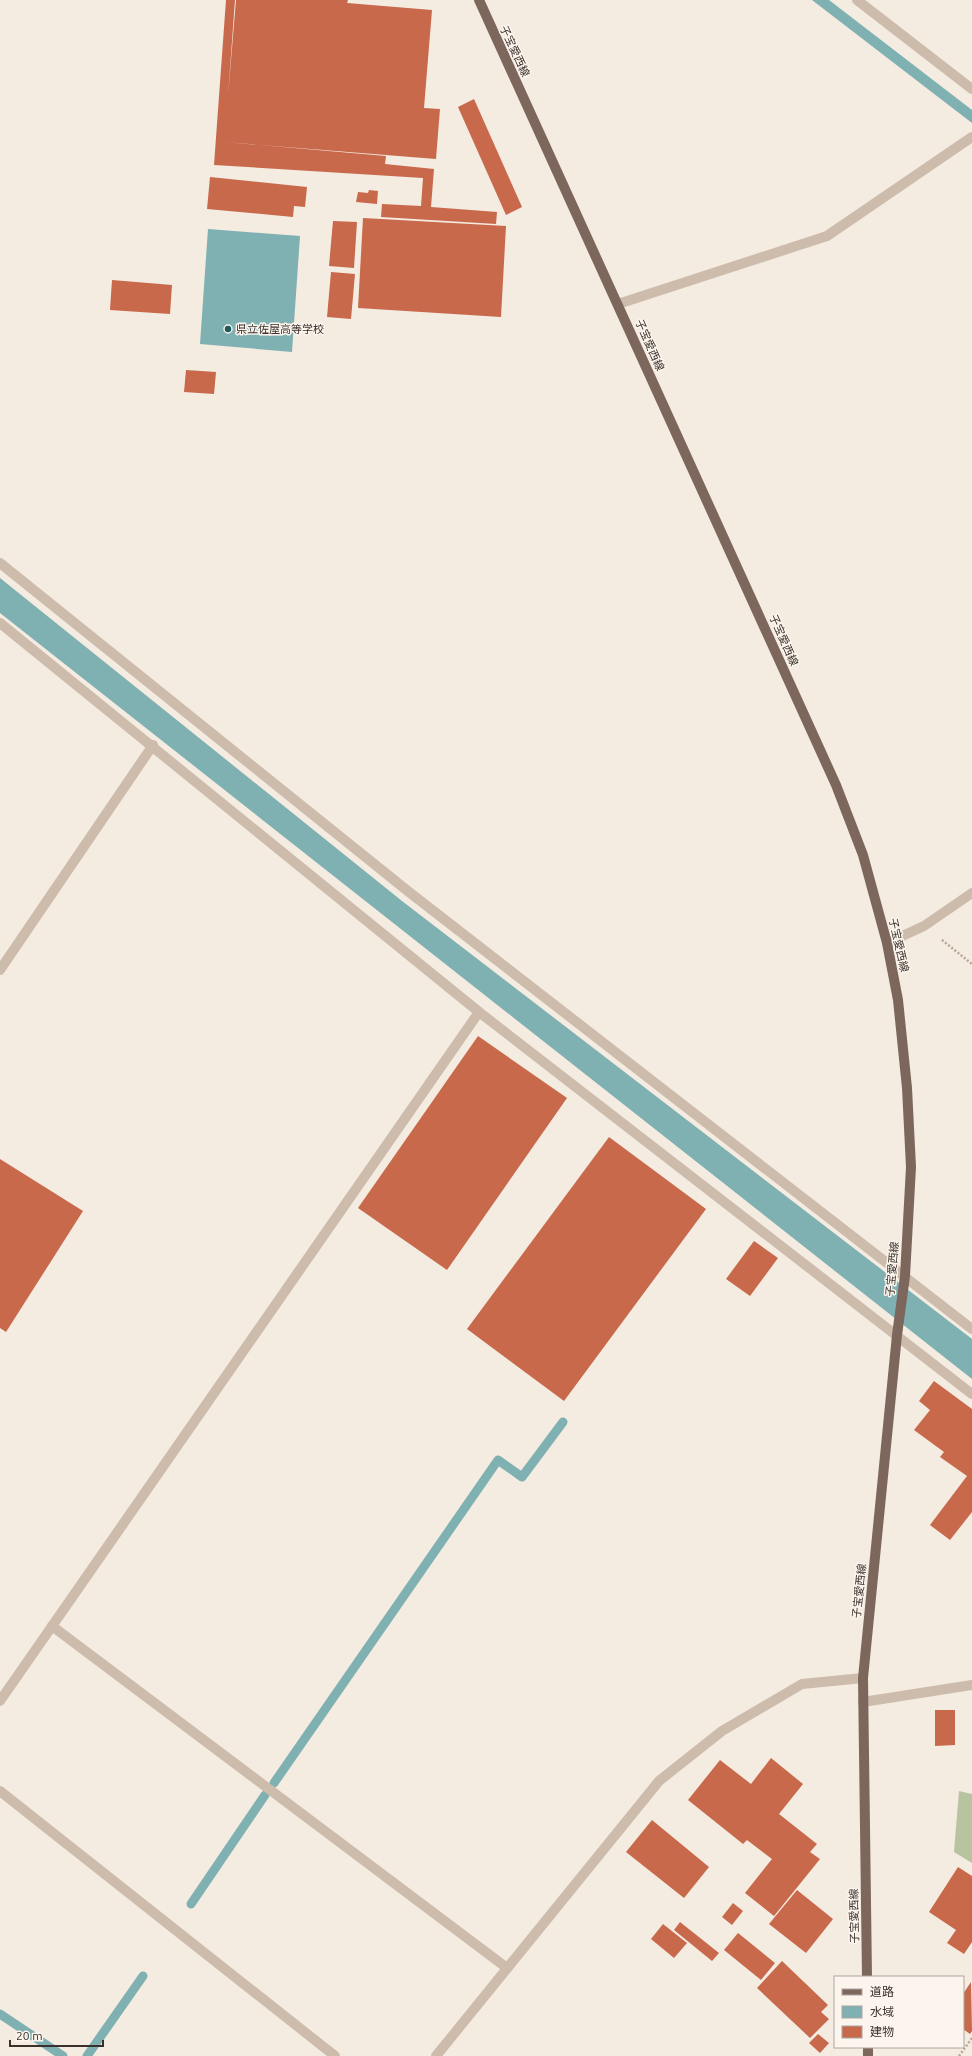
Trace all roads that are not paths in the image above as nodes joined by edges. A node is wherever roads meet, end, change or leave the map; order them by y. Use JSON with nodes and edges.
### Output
{"nodes":[{"id":1,"x":479,"y":0,"type":"edge"},
{"id":2,"x":857,"y":0,"type":"edge"},
{"id":3,"x":972,"y":89,"type":"edge"},
{"id":4,"x":972,"y":137,"type":"edge"},
{"id":5,"x":618,"y":304,"type":"junction"},
{"id":6,"x":0,"y":563,"type":"edge"},
{"id":7,"x":0,"y":623,"type":"edge"},
{"id":8,"x":153,"y":745,"type":"junction"},
{"id":9,"x":972,"y":893,"type":"edge"},
{"id":10,"x":887,"y":943,"type":"junction"},
{"id":11,"x":0,"y":970,"type":"edge"},
{"id":12,"x":479,"y":1012,"type":"junction"},
{"id":13,"x":904,"y":1278,"type":"junction"},
{"id":14,"x":972,"y":1329,"type":"edge"},
{"id":15,"x":897,"y":1331,"type":"junction"},
{"id":16,"x":972,"y":1394,"type":"edge"},
{"id":17,"x":52,"y":1626,"type":"junction"},
{"id":18,"x":863,"y":1678,"type":"junction"},
{"id":19,"x":972,"y":1685,"type":"edge"},
{"id":20,"x":0,"y":1700,"type":"edge"},
{"id":21,"x":863,"y":1702,"type":"junction"},
{"id":22,"x":0,"y":1791,"type":"edge"},
{"id":23,"x":508,"y":1968,"type":"junction"},
{"id":24,"x":867,"y":1976,"type":"edge"},
{"id":25,"x":335,"y":2056,"type":"edge"},
{"id":26,"x":436,"y":2056,"type":"edge"}],
"edges":[{"from":1,"to":5,"type":"main road","name":"子宝愛西線"},
{"from":2,"to":3,"type":"street"},
{"from":4,"to":5,"type":"street"},
{"from":5,"to":10,"type":"main road","name":"子宝愛西線"},
{"from":6,"to":13,"type":"street"},
{"from":7,"to":8,"type":"street"},
{"from":8,"to":11,"type":"street"},
{"from":8,"to":12,"type":"street"},
{"from":9,"to":10,"type":"street"},
{"from":10,"to":13,"type":"main road","name":"子宝愛西線"},
{"from":12,"to":15,"type":"street"},
{"from":12,"to":17,"type":"street"},
{"from":13,"to":14,"type":"street"},
{"from":13,"to":15,"type":"main road","name":"子宝愛西線"},
{"from":15,"to":16,"type":"street"},
{"from":15,"to":18,"type":"main road","name":"子宝愛西線"},
{"from":17,"to":20,"type":"street"},
{"from":17,"to":23,"type":"street"},
{"from":18,"to":21,"type":"main road","name":"子宝愛西線"},
{"from":18,"to":23,"type":"street"},
{"from":19,"to":21,"type":"street"},
{"from":21,"to":24,"type":"main road","name":"子宝愛西線"},
{"from":22,"to":25,"type":"street"},
{"from":23,"to":26,"type":"street"}]}
